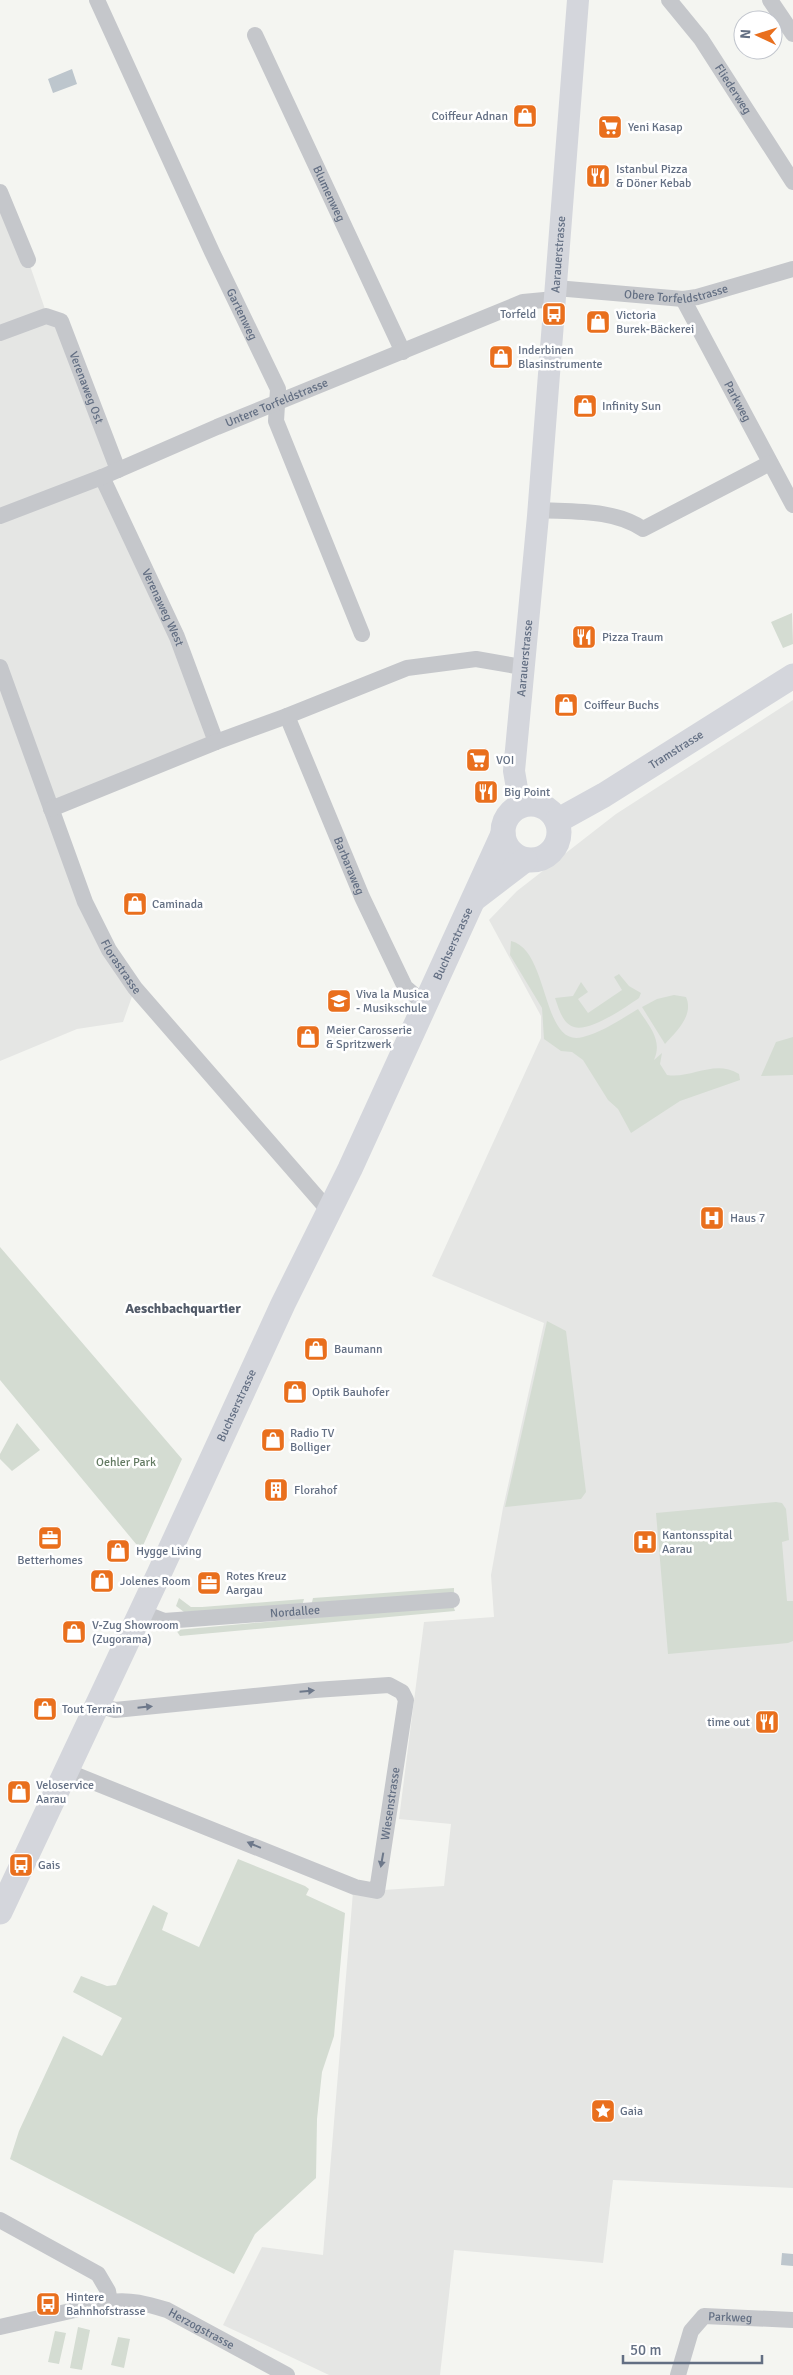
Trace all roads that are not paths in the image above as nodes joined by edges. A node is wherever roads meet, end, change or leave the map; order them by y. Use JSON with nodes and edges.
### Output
{"nodes":[{"id":1,"x":97,"y":0,"type":"edge"},
{"id":2,"x":578,"y":0,"type":"edge"},
{"id":3,"x":669,"y":0,"type":"edge"},
{"id":4,"x":770,"y":0,"type":"edge"},
{"id":5,"x":255,"y":34,"type":"dead end"},
{"id":6,"x":793,"y":34,"type":"edge"},
{"id":7,"x":793,"y":182,"type":"edge"},
{"id":8,"x":0,"y":192,"type":"edge"},
{"id":9,"x":28,"y":260,"type":"dead end"},
{"id":10,"x":793,"y":269,"type":"edge"},
{"id":11,"x":555,"y":293,"type":"junction"},
{"id":12,"x":682,"y":299,"type":"junction"},
{"id":13,"x":0,"y":334,"type":"edge"},
{"id":14,"x":403,"y":352,"type":"junction"},
{"id":15,"x":276,"y":404,"type":"junction"},
{"id":16,"x":770,"y":463,"type":"junction"},
{"id":17,"x":118,"y":470,"type":"junction"},
{"id":18,"x":102,"y":477,"type":"junction"},
{"id":19,"x":793,"y":506,"type":"edge"},
{"id":20,"x":538,"y":510,"type":"junction"},
{"id":21,"x":0,"y":516,"type":"edge"},
{"id":22,"x":362,"y":634,"type":"dead end"},
{"id":23,"x":0,"y":667,"type":"edge"},
{"id":24,"x":522,"y":667,"type":"junction"},
{"id":25,"x":793,"y":676,"type":"edge"},
{"id":26,"x":287,"y":716,"type":"junction"},
{"id":27,"x":216,"y":742,"type":"junction"},
{"id":28,"x":520,"y":806,"type":"junction"},
{"id":29,"x":52,"y":809,"type":"junction"},
{"id":30,"x":557,"y":821,"type":"junction"},
{"id":31,"x":503,"y":834,"type":"junction"},
{"id":32,"x":525,"y":860,"type":"junction"},
{"id":33,"x":474,"y":899,"type":"junction"},
{"id":34,"x":426,"y":1005,"type":"junction"},
{"id":35,"x":330,"y":1212,"type":"junction"},
{"id":36,"x":452,"y":1600,"type":"dead end"},
{"id":37,"x":140,"y":1612,"type":"junction"},
{"id":38,"x":97,"y":1705,"type":"junction"},
{"id":39,"x":66,"y":1771,"type":"junction"},
{"id":40,"x":0,"y":1912,"type":"edge"},
{"id":41,"x":0,"y":2220,"type":"edge"},
{"id":42,"x":110,"y":2302,"type":"junction"},
{"id":43,"x":793,"y":2320,"type":"edge"},
{"id":44,"x":0,"y":2328,"type":"edge"},
{"id":45,"x":287,"y":2375,"type":"edge"},
{"id":46,"x":678,"y":2375,"type":"edge"}],
"edges":[{"from":1,"to":15,"type":"street","name":"Gartenweg"},
{"from":2,"to":11,"type":"main road","name":"Aarauerstrasse"},
{"from":3,"to":7,"type":"street","name":"Fliederweg"},
{"from":4,"to":6,"type":"street"},
{"from":5,"to":14,"type":"street","name":"Blumenweg"},
{"from":8,"to":9,"type":"street"},
{"from":10,"to":12,"type":"street","name":"Obere Torfeldstrasse"},
{"from":11,"to":12,"type":"street","name":"Obere Torfeldstrasse"},
{"from":11,"to":14,"type":"street","name":"Untere Torfeldstrasse"},
{"from":11,"to":20,"type":"main road","name":"Aarauerstrasse"},
{"from":12,"to":16,"type":"street","name":"Parkweg"},
{"from":13,"to":17,"type":"street","name":"Verenaweg Ost"},
{"from":14,"to":15,"type":"street","name":"Untere Torfeldstrasse"},
{"from":15,"to":17,"type":"street","name":"Untere Torfeldstrasse"},
{"from":15,"to":22,"type":"street","name":"Gartenweg"},
{"from":16,"to":19,"type":"street","name":"Parkweg"},
{"from":16,"to":20,"type":"street"},
{"from":17,"to":18,"type":"street","name":"Untere Torfeldstrasse"},
{"from":18,"to":21,"type":"street","name":"Untere Torfeldstrasse"},
{"from":18,"to":27,"type":"street","name":"Verenaweg West"},
{"from":20,"to":24,"type":"main road","name":"Aarauerstrasse"},
{"from":23,"to":29,"type":"street","name":"Florastrasse"},
{"from":24,"to":26,"type":"street"},
{"from":24,"to":28,"type":"main road","name":"Aarauerstrasse"},
{"from":25,"to":30,"type":"main road","name":"Tramstrasse"},
{"from":26,"to":27,"type":"street"},
{"from":26,"to":34,"type":"street","name":"Barbaraweg"},
{"from":27,"to":29,"type":"street"},
{"from":28,"to":30,"type":"main road"},
{"from":28,"to":31,"type":"main road"},
{"from":29,"to":35,"type":"street","name":"Florastrasse"},
{"from":30,"to":32,"type":"main road"},
{"from":31,"to":32,"type":"main road"},
{"from":31,"to":33,"type":"main road","name":"Buchserstrasse"},
{"from":32,"to":33,"type":"main road","name":"Buchserstrasse"},
{"from":33,"to":34,"type":"main road","name":"Buchserstrasse"},
{"from":34,"to":35,"type":"main road","name":"Buchserstrasse"},
{"from":35,"to":37,"type":"main road","name":"Buchserstrasse"},
{"from":36,"to":37,"type":"street","name":"Nordallee"},
{"from":37,"to":38,"type":"main road","name":"Buchserstrasse"},
{"from":38,"to":39,"type":"main road","name":"Buchserstrasse"},
{"from":38,"to":39,"type":"street","name":"Wiesenstrasse","one_way":true},
{"from":39,"to":40,"type":"main road","name":"Buchserstrasse"},
{"from":41,"to":42,"type":"street"},
{"from":42,"to":44,"type":"street","name":"Herzogstrasse"},
{"from":42,"to":45,"type":"street","name":"Herzogstrasse"},
{"from":43,"to":46,"type":"street","name":"Parkweg"}]}
